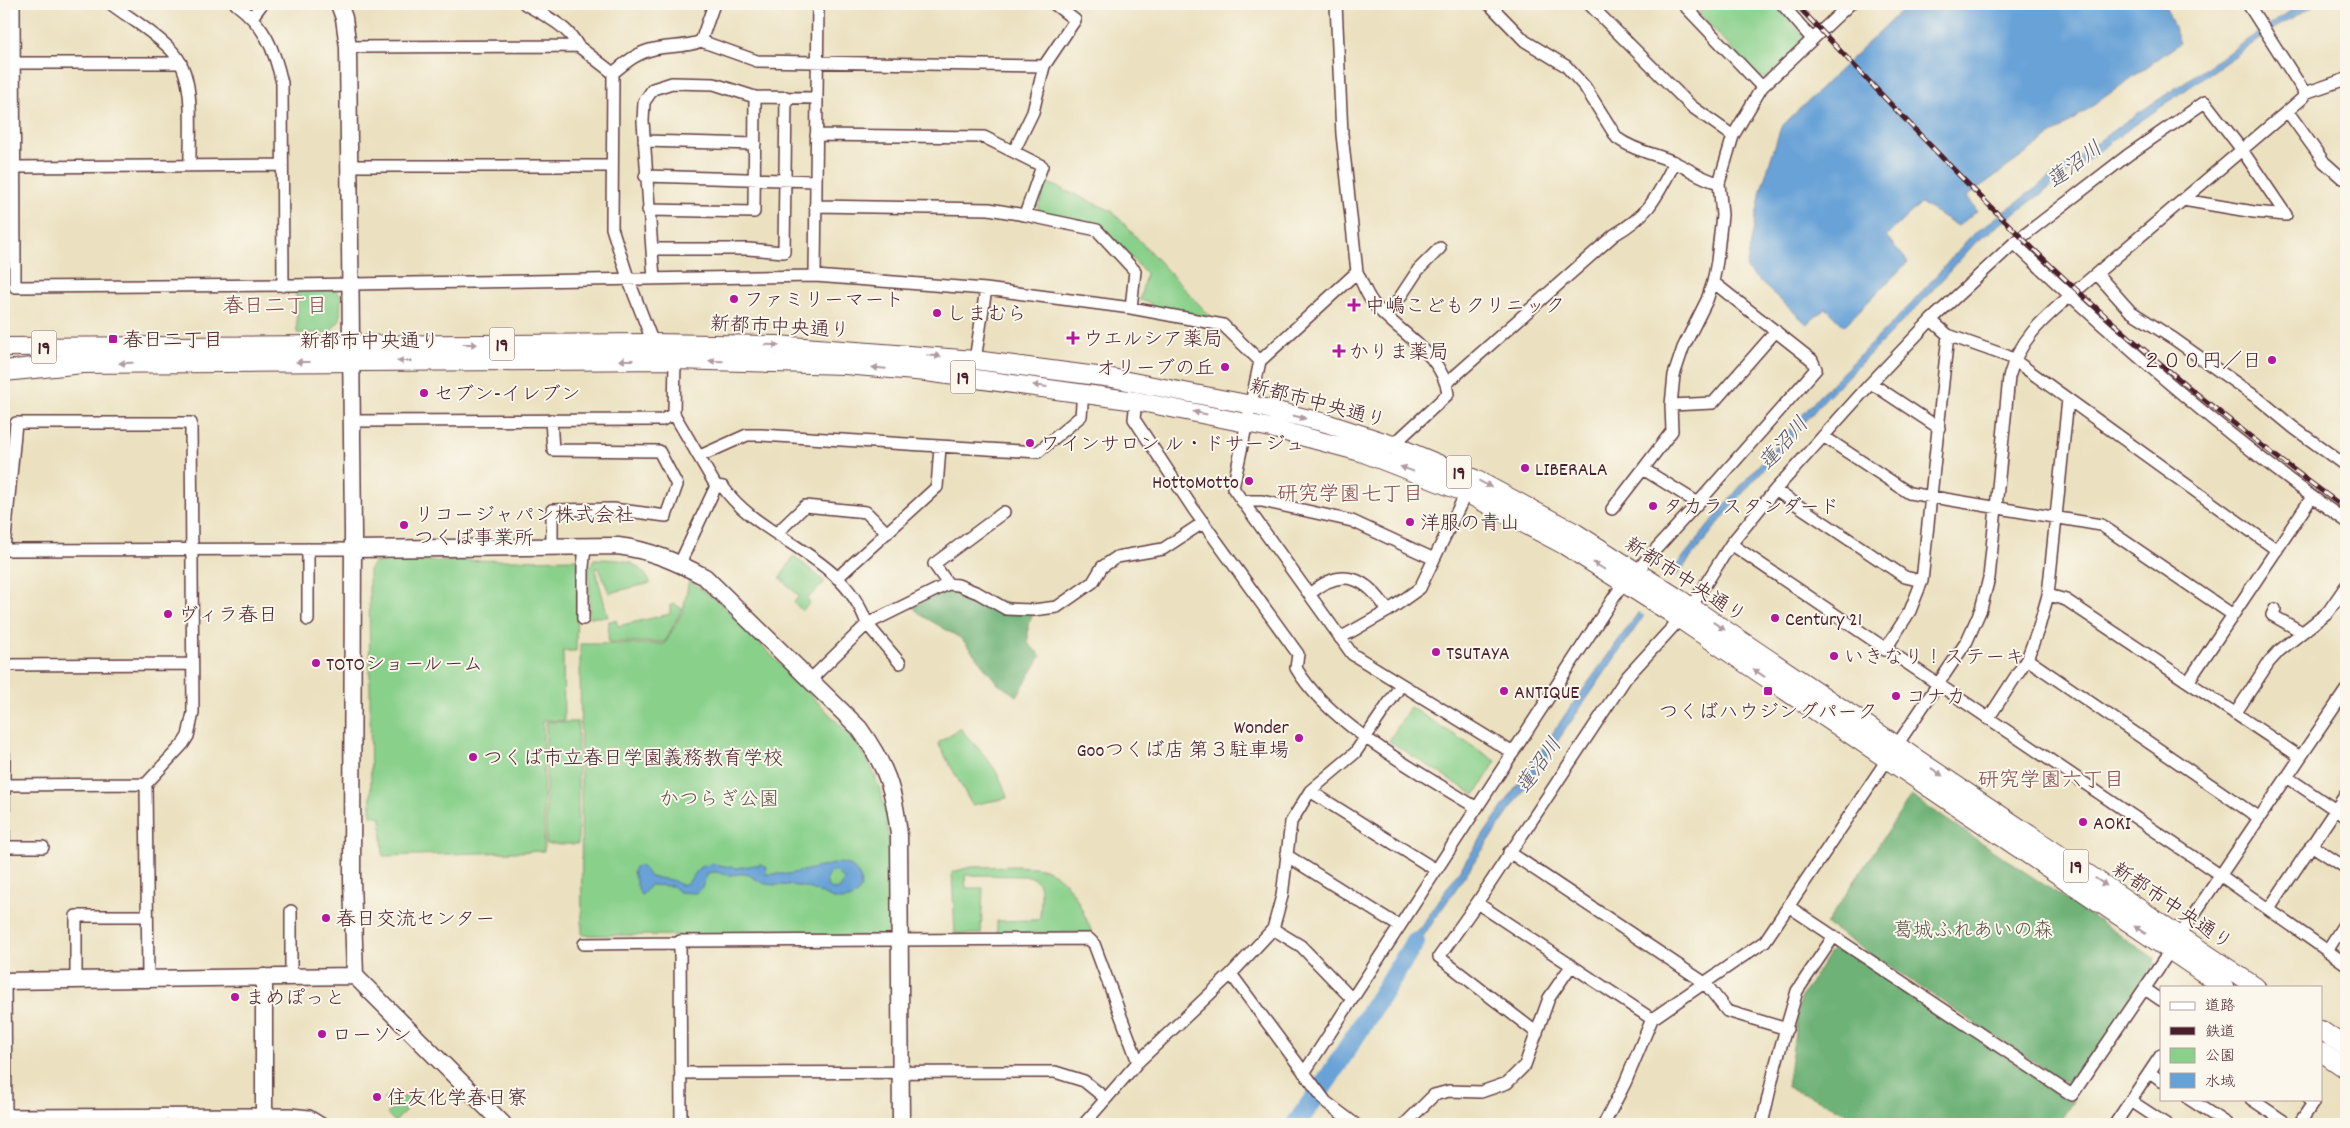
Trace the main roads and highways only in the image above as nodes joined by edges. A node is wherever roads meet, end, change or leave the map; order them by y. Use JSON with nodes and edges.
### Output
{"nodes":[{"id":1,"x":4,"y":339,"type":"edge"},
{"id":2,"x":4,"y":346,"type":"edge"},
{"id":3,"x":84,"y":355,"type":"junction"},
{"id":4,"x":4,"y":364,"type":"edge"},
{"id":5,"x":4,"y":371,"type":"edge"},
{"id":6,"x":1637,"y":581,"type":"junction"},
{"id":7,"x":1892,"y":752,"type":"junction"},
{"id":8,"x":2222,"y":986,"type":"edge"},
{"id":9,"x":2255,"y":986,"type":"edge"},
{"id":10,"x":2322,"y":1031,"type":"edge"},
{"id":11,"x":2346,"y":1047,"type":"edge"},
{"id":12,"x":2322,"y":1053,"type":"edge"},
{"id":13,"x":2346,"y":1069,"type":"edge"}],
"edges":[{"from":1,"to":3,"type":"main road"},
{"from":2,"to":3,"type":"main road","name":"新都市中央通り","number":"19"},
{"from":3,"to":4,"type":"main road","name":"新都市中央通り","number":"19"},
{"from":3,"to":5,"type":"highway"},
{"from":6,"to":3,"type":"main road","name":"新都市中央通り","number":"19","one_way":true},
{"from":3,"to":6,"type":"main road","name":"新都市中央通り","number":"19","one_way":true},
{"from":6,"to":7,"type":"main road","name":"新都市中央通り","number":"19"},
{"from":8,"to":7,"type":"main road","name":"新都市中央通り","number":"19","one_way":true},
{"from":7,"to":9,"type":"main road","name":"新都市中央通り","number":"19","one_way":true},
{"from":10,"to":11,"type":"main road"},
{"from":12,"to":13,"type":"main road"}]}
